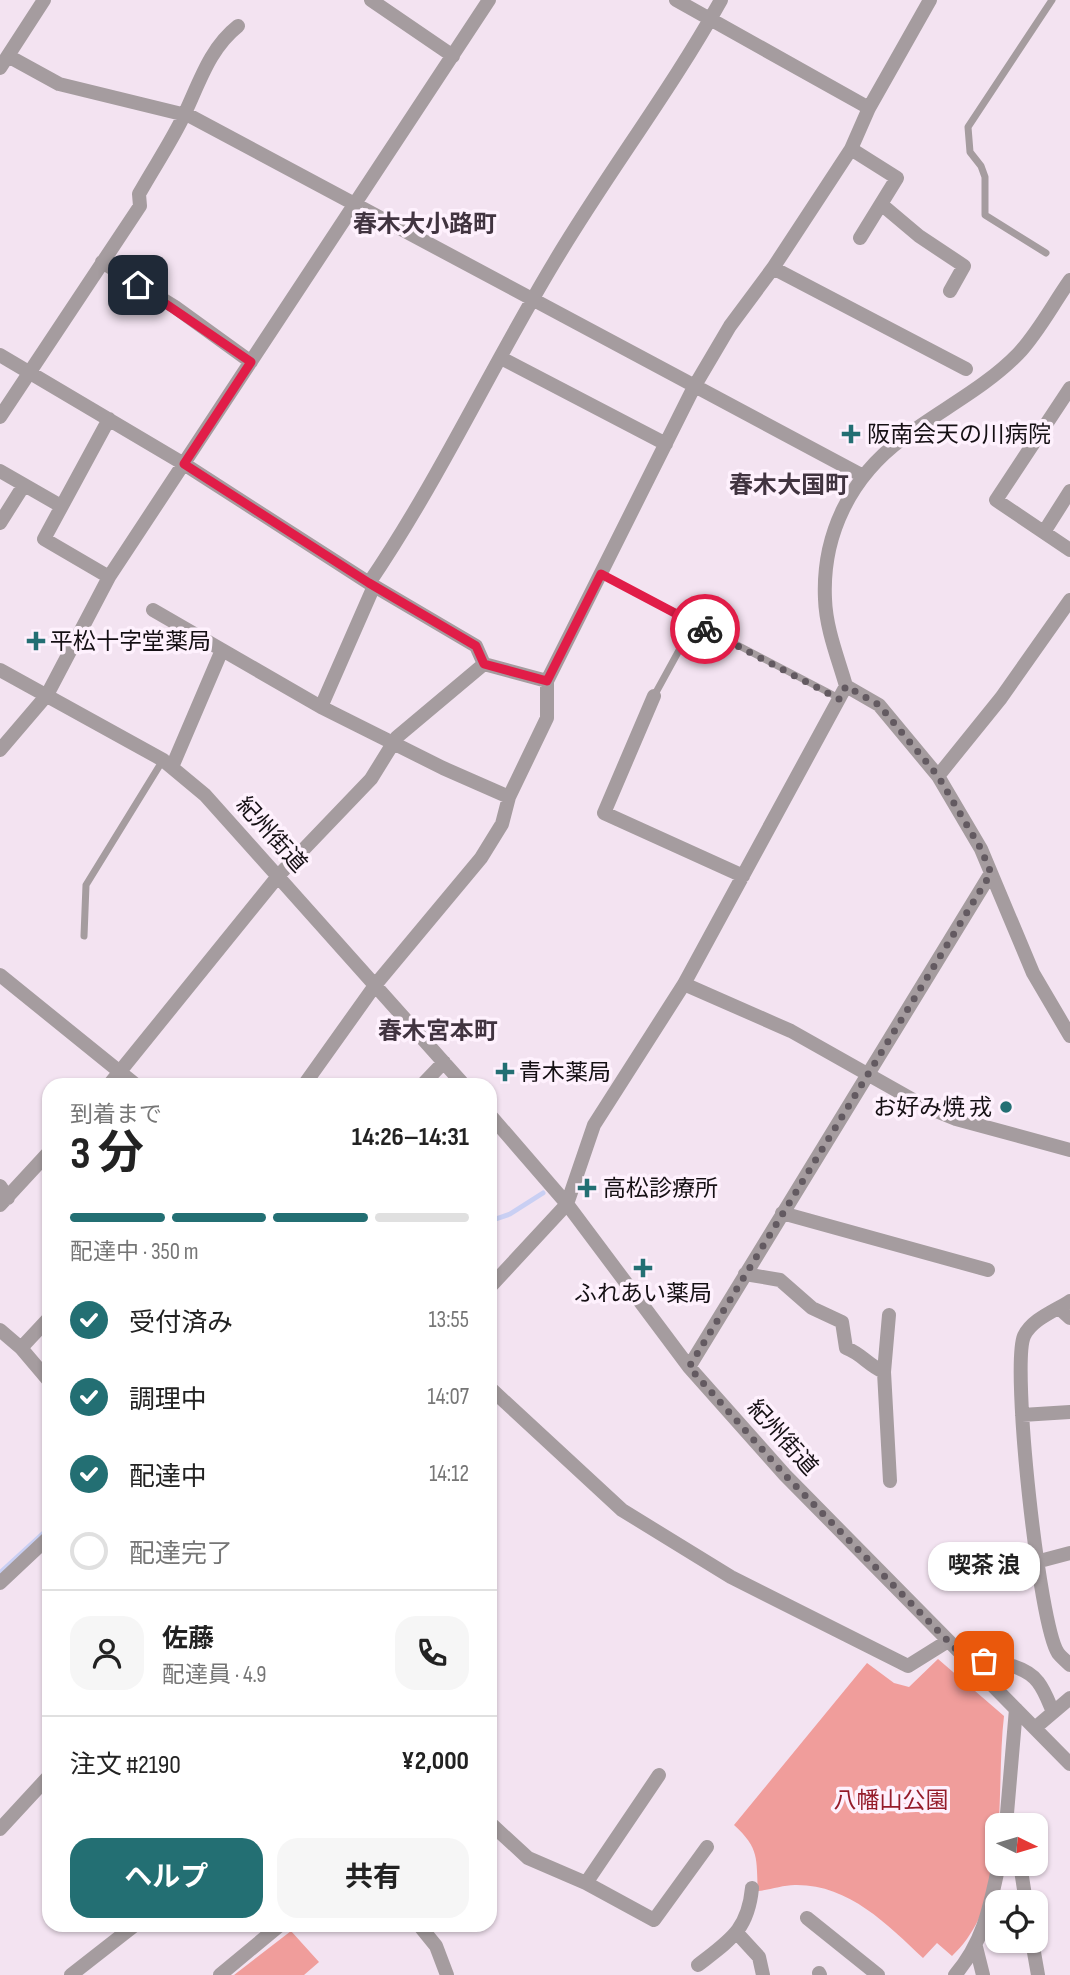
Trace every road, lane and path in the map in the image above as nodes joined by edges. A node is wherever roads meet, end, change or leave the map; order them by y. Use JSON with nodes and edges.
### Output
{"nodes":[{"id":1,"x":44,"y":0,"type":"edge"},
{"id":2,"x":371,"y":0,"type":"edge"},
{"id":3,"x":470,"y":0,"type":"edge"},
{"id":4,"x":676,"y":0,"type":"edge"},
{"id":5,"x":721,"y":0,"type":"edge"},
{"id":6,"x":930,"y":0,"type":"edge"},
{"id":7,"x":1052,"y":0,"type":"edge"},
{"id":8,"x":486,"y":4,"type":"edge"},
{"id":9,"x":710,"y":19,"type":"junction"},
{"id":10,"x":239,"y":26,"type":"dead end"},
{"id":11,"x":453,"y":56,"type":"junction"},
{"id":12,"x":4,"y":62,"type":"edge"},
{"id":13,"x":869,"y":108,"type":"junction"},
{"id":14,"x":184,"y":114,"type":"junction"},
{"id":15,"x":851,"y":149,"type":"junction"},
{"id":16,"x":354,"y":203,"type":"junction"},
{"id":17,"x":881,"y":204,"type":"junction"},
{"id":18,"x":860,"y":238,"type":"dead end"},
{"id":19,"x":1046,"y":253,"type":"dead end"},
{"id":20,"x":102,"y":262,"type":"junction"},
{"id":21,"x":773,"y":268,"type":"junction"},
{"id":22,"x":1070,"y":280,"type":"edge"},
{"id":23,"x":950,"y":291,"type":"dead end"},
{"id":24,"x":532,"y":299,"type":"junction"},
{"id":25,"x":0,"y":355,"type":"edge"},
{"id":26,"x":501,"y":358,"type":"junction"},
{"id":27,"x":251,"y":362,"type":"junction"},
{"id":28,"x":966,"y":369,"type":"dead end"},
{"id":29,"x":29,"y":372,"type":"junction"},
{"id":30,"x":694,"y":387,"type":"junction"},
{"id":31,"x":1070,"y":388,"type":"edge"},
{"id":32,"x":0,"y":416,"type":"edge"},
{"id":33,"x":108,"y":419,"type":"junction"},
{"id":34,"x":666,"y":444,"type":"junction"},
{"id":35,"x":184,"y":464,"type":"junction"},
{"id":36,"x":0,"y":471,"type":"edge"},
{"id":37,"x":863,"y":476,"type":"junction"},
{"id":38,"x":24,"y":485,"type":"junction"},
{"id":39,"x":1070,"y":491,"type":"edge"},
{"id":40,"x":61,"y":506,"type":"junction"},
{"id":41,"x":0,"y":523,"type":"edge"},
{"id":42,"x":1044,"y":532,"type":"junction"},
{"id":43,"x":1070,"y":550,"type":"edge"},
{"id":44,"x":601,"y":574,"type":"junction"},
{"id":45,"x":109,"y":578,"type":"junction"},
{"id":46,"x":371,"y":585,"type":"junction"},
{"id":47,"x":1070,"y":600,"type":"edge"},
{"id":48,"x":153,"y":610,"type":"dead end"},
{"id":49,"x":694,"y":623,"type":"junction"},
{"id":50,"x":222,"y":650,"type":"junction"},
{"id":51,"x":484,"y":664,"type":"junction"},
{"id":52,"x":0,"y":670,"type":"edge"},
{"id":53,"x":547,"y":681,"type":"junction"},
{"id":54,"x":843,"y":693,"type":"junction"},
{"id":55,"x":47,"y":695,"type":"junction"},
{"id":56,"x":654,"y":696,"type":"joint"},
{"id":57,"x":321,"y":708,"type":"junction"},
{"id":58,"x":393,"y":742,"type":"junction"},
{"id":59,"x":0,"y":750,"type":"edge"},
{"id":60,"x":168,"y":763,"type":"junction"},
{"id":61,"x":938,"y":776,"type":"junction"},
{"id":62,"x":509,"y":797,"type":"junction"},
{"id":63,"x":991,"y":873,"type":"junction"},
{"id":64,"x":279,"y":875,"type":"junction"},
{"id":65,"x":743,"y":876,"type":"junction"},
{"id":66,"x":84,"y":936,"type":"dead end"},
{"id":67,"x":0,"y":975,"type":"edge"},
{"id":68,"x":376,"y":984,"type":"junction"},
{"id":69,"x":684,"y":984,"type":"junction"},
{"id":70,"x":1070,"y":1036,"type":"edge"},
{"id":71,"x":444,"y":1062,"type":"junction"},
{"id":72,"x":120,"y":1072,"type":"junction"},
{"id":73,"x":867,"y":1073,"type":"junction"},
{"id":74,"x":115,"y":1078,"type":"edge"},
{"id":75,"x":127,"y":1078,"type":"edge"},
{"id":76,"x":309,"y":1078,"type":"edge"},
{"id":77,"x":429,"y":1078,"type":"edge"},
{"id":78,"x":458,"y":1078,"type":"edge"},
{"id":79,"x":497,"y":1123,"type":"edge"},
{"id":80,"x":1070,"y":1150,"type":"edge"},
{"id":81,"x":42,"y":1159,"type":"edge"},
{"id":82,"x":3,"y":1196,"type":"edge"},
{"id":83,"x":567,"y":1204,"type":"junction"},
{"id":84,"x":782,"y":1213,"type":"junction"},
{"id":85,"x":988,"y":1270,"type":"dead end"},
{"id":86,"x":745,"y":1274,"type":"junction"},
{"id":87,"x":497,"y":1279,"type":"edge"},
{"id":88,"x":1066,"y":1309,"type":"edge"},
{"id":89,"x":889,"y":1315,"type":"dead end"},
{"id":90,"x":42,"y":1326,"type":"edge"},
{"id":91,"x":0,"y":1329,"type":"edge"},
{"id":92,"x":21,"y":1348,"type":"junction"},
{"id":93,"x":689,"y":1367,"type":"junction"},
{"id":94,"x":884,"y":1372,"type":"junction"},
{"id":95,"x":42,"y":1373,"type":"edge"},
{"id":96,"x":497,"y":1394,"type":"edge"},
{"id":97,"x":1070,"y":1412,"type":"edge"},
{"id":98,"x":1022,"y":1415,"type":"junction"},
{"id":99,"x":890,"y":1481,"type":"dead end"},
{"id":100,"x":42,"y":1544,"type":"edge"},
{"id":101,"x":1070,"y":1553,"type":"edge"},
{"id":102,"x":1036,"y":1562,"type":"junction"},
{"id":103,"x":0,"y":1583,"type":"edge"},
{"id":104,"x":948,"y":1641,"type":"junction"},
{"id":105,"x":965,"y":1658,"type":"junction"},
{"id":106,"x":1070,"y":1665,"type":"edge"},
{"id":107,"x":1070,"y":1698,"type":"edge"},
{"id":108,"x":1016,"y":1709,"type":"junction"},
{"id":109,"x":1053,"y":1712,"type":"junction"},
{"id":110,"x":1036,"y":1727,"type":"junction"},
{"id":111,"x":1070,"y":1764,"type":"edge"},
{"id":112,"x":659,"y":1775,"type":"dead end"},
{"id":113,"x":42,"y":1784,"type":"edge"},
{"id":114,"x":1010,"y":1801,"type":"junction"},
{"id":115,"x":1008,"y":1813,"type":"edge"},
{"id":116,"x":1012,"y":1813,"type":"edge"},
{"id":117,"x":0,"y":1829,"type":"edge"},
{"id":118,"x":497,"y":1829,"type":"edge"},
{"id":119,"x":708,"y":1847,"type":"dead end"},
{"id":120,"x":996,"y":1876,"type":"edge"},
{"id":121,"x":586,"y":1883,"type":"junction"},
{"id":122,"x":751,"y":1888,"type":"dead end"},
{"id":123,"x":807,"y":1918,"type":"dead end"},
{"id":124,"x":126,"y":1932,"type":"edge"},
{"id":125,"x":271,"y":1932,"type":"edge"},
{"id":126,"x":425,"y":1932,"type":"edge"},
{"id":127,"x":737,"y":1933,"type":"junction"},
{"id":128,"x":976,"y":1947,"type":"junction"},
{"id":129,"x":1034,"y":1953,"type":"edge"},
{"id":130,"x":698,"y":1965,"type":"dead end"},
{"id":131,"x":71,"y":1975,"type":"edge"},
{"id":132,"x":219,"y":1975,"type":"edge"},
{"id":133,"x":447,"y":1975,"type":"edge"},
{"id":134,"x":763,"y":1975,"type":"edge"},
{"id":135,"x":878,"y":1975,"type":"edge"},
{"id":136,"x":955,"y":1975,"type":"edge"},
{"id":137,"x":983,"y":1975,"type":"edge"},
{"id":138,"x":1038,"y":1975,"type":"edge"}],
"edges":[{"from":1,"to":12,"type":"street"},
{"from":2,"to":11,"type":"street"},
{"from":3,"to":8,"type":"street"},
{"from":4,"to":9,"type":"street"},
{"from":5,"to":9,"type":"street"},
{"from":6,"to":13,"type":"street"},
{"from":7,"to":19,"type":"lane"},
{"from":8,"to":11,"type":"street"},
{"from":9,"to":13,"type":"street"},
{"from":9,"to":24,"type":"street"},
{"from":10,"to":14,"type":"street"},
{"from":11,"to":16,"type":"street"},
{"from":12,"to":14,"type":"street"},
{"from":13,"to":15,"type":"street"},
{"from":14,"to":16,"type":"street"},
{"from":14,"to":20,"type":"street"},
{"from":15,"to":17,"type":"street"},
{"from":15,"to":21,"type":"street"},
{"from":16,"to":24,"type":"street"},
{"from":16,"to":27,"type":"street"},
{"from":17,"to":18,"type":"street"},
{"from":17,"to":23,"type":"street"},
{"from":20,"to":27,"type":"street"},
{"from":20,"to":29,"type":"street"},
{"from":21,"to":28,"type":"street"},
{"from":21,"to":30,"type":"street"},
{"from":22,"to":37,"type":"street"},
{"from":24,"to":26,"type":"street"},
{"from":24,"to":30,"type":"street"},
{"from":25,"to":29,"type":"street"},
{"from":26,"to":34,"type":"street"},
{"from":26,"to":46,"type":"street"},
{"from":27,"to":35,"type":"street"},
{"from":29,"to":32,"type":"street"},
{"from":29,"to":33,"type":"street"},
{"from":30,"to":34,"type":"street"},
{"from":30,"to":37,"type":"street"},
{"from":31,"to":42,"type":"street"},
{"from":33,"to":35,"type":"street"},
{"from":33,"to":40,"type":"street"},
{"from":34,"to":44,"type":"street"},
{"from":35,"to":45,"type":"street"},
{"from":35,"to":46,"type":"street"},
{"from":36,"to":38,"type":"street"},
{"from":37,"to":54,"type":"street"},
{"from":38,"to":40,"type":"street"},
{"from":38,"to":41,"type":"street"},
{"from":39,"to":42,"type":"street"},
{"from":40,"to":45,"type":"street"},
{"from":42,"to":43,"type":"street"},
{"from":44,"to":49,"type":"lane"},
{"from":44,"to":53,"type":"street"},
{"from":45,"to":55,"type":"street"},
{"from":46,"to":51,"type":"street"},
{"from":46,"to":57,"type":"street"},
{"from":47,"to":61,"type":"street"},
{"from":48,"to":50,"type":"street"},
{"from":49,"to":54,"type":"lane"},
{"from":49,"to":56,"type":"lane"},
{"from":50,"to":57,"type":"street"},
{"from":50,"to":60,"type":"street"},
{"from":51,"to":53,"type":"street"},
{"from":51,"to":58,"type":"street"},
{"from":52,"to":55,"type":"street","name":"紀州街道"},
{"from":53,"to":62,"type":"street"},
{"from":54,"to":61,"type":"street"},
{"from":54,"to":65,"type":"street"},
{"from":55,"to":59,"type":"street"},
{"from":55,"to":60,"type":"street","name":"紀州街道"},
{"from":56,"to":65,"type":"street"},
{"from":57,"to":58,"type":"street"},
{"from":58,"to":62,"type":"street"},
{"from":58,"to":64,"type":"street"},
{"from":60,"to":64,"type":"street","name":"紀州街道"},
{"from":60,"to":66,"type":"lane"},
{"from":61,"to":63,"type":"street"},
{"from":62,"to":68,"type":"street"},
{"from":63,"to":70,"type":"street"},
{"from":63,"to":73,"type":"street"},
{"from":64,"to":68,"type":"street","name":"紀州街道"},
{"from":64,"to":72,"type":"street"},
{"from":65,"to":69,"type":"street"},
{"from":67,"to":72,"type":"street"},
{"from":68,"to":71,"type":"street","name":"紀州街道"},
{"from":68,"to":76,"type":"street"},
{"from":69,"to":73,"type":"street"},
{"from":69,"to":83,"type":"street"},
{"from":71,"to":77,"type":"street"},
{"from":71,"to":78,"type":"street","name":"紀州街道"},
{"from":72,"to":74,"type":"street"},
{"from":72,"to":75,"type":"street"},
{"from":73,"to":80,"type":"street"},
{"from":73,"to":84,"type":"street"},
{"from":79,"to":83,"type":"street","name":"紀州街道"},
{"from":81,"to":82,"type":"street"},
{"from":83,"to":87,"type":"street"},
{"from":83,"to":93,"type":"street","name":"紀州街道"},
{"from":84,"to":85,"type":"street"},
{"from":84,"to":86,"type":"street"},
{"from":86,"to":93,"type":"street"},
{"from":86,"to":94,"type":"street"},
{"from":88,"to":98,"type":"street"},
{"from":89,"to":94,"type":"street"},
{"from":90,"to":92,"type":"street"},
{"from":91,"to":92,"type":"street"},
{"from":92,"to":95,"type":"street"},
{"from":93,"to":104,"type":"street","name":"紀州街道"},
{"from":94,"to":99,"type":"street"},
{"from":96,"to":104,"type":"street"},
{"from":97,"to":98,"type":"street"},
{"from":98,"to":102,"type":"street"},
{"from":100,"to":103,"type":"street"},
{"from":101,"to":102,"type":"street"},
{"from":102,"to":106,"type":"street"},
{"from":104,"to":105,"type":"street","name":"紀州街道"},
{"from":105,"to":108,"type":"street","name":"紀州街道"},
{"from":105,"to":109,"type":"street"},
{"from":107,"to":109,"type":"street"},
{"from":108,"to":110,"type":"street","name":"紀州街道"},
{"from":108,"to":114,"type":"street"},
{"from":109,"to":110,"type":"street"},
{"from":110,"to":111,"type":"street","name":"紀州街道"},
{"from":112,"to":121,"type":"street"},
{"from":113,"to":117,"type":"street"},
{"from":114,"to":115,"type":"street"},
{"from":114,"to":116,"type":"street"},
{"from":118,"to":121,"type":"street"},
{"from":119,"to":121,"type":"street"},
{"from":120,"to":128,"type":"street"},
{"from":122,"to":127,"type":"street"},
{"from":123,"to":135,"type":"street"},
{"from":124,"to":131,"type":"street"},
{"from":125,"to":132,"type":"street"},
{"from":126,"to":133,"type":"street"},
{"from":127,"to":130,"type":"street"},
{"from":127,"to":134,"type":"street"},
{"from":128,"to":136,"type":"street"},
{"from":128,"to":137,"type":"street"},
{"from":129,"to":138,"type":"street"}]}
